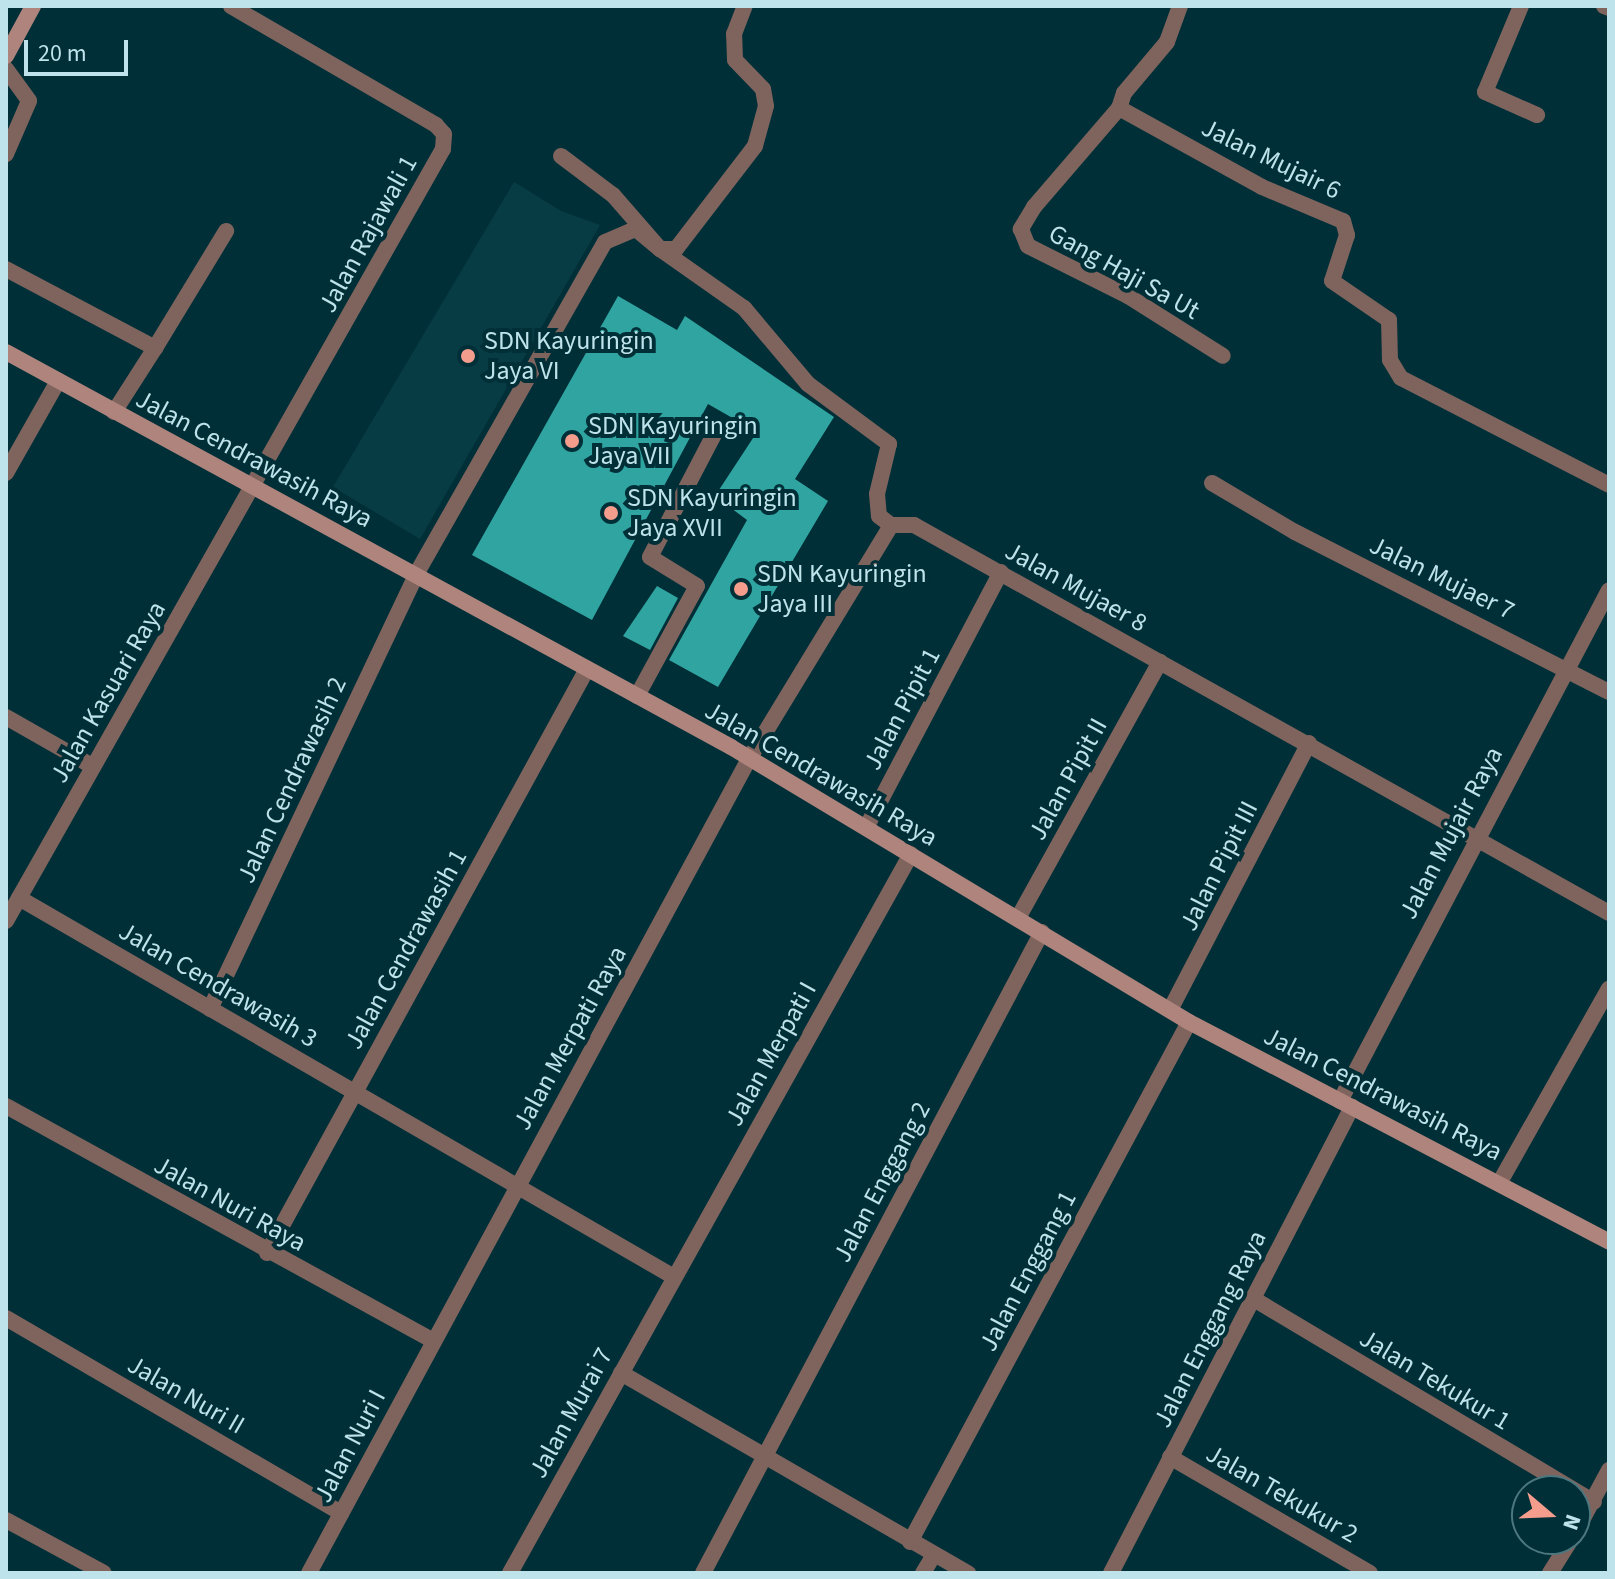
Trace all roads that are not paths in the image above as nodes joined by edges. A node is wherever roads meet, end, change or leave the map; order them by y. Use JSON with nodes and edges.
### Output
{"nodes":[{"id":1,"x":33,"y":6,"type":"edge"},
{"id":2,"x":231,"y":6,"type":"edge"},
{"id":3,"x":745,"y":6,"type":"edge"},
{"id":4,"x":1521,"y":6,"type":"edge"},
{"id":5,"x":1175,"y":8,"type":"edge"},
{"id":6,"x":6,"y":56,"type":"edge"},
{"id":7,"x":6,"y":69,"type":"edge"},
{"id":8,"x":1120,"y":107,"type":"junction"},
{"id":9,"x":1537,"y":115,"type":"dead end"},
{"id":10,"x":6,"y":154,"type":"edge"},
{"id":11,"x":561,"y":156,"type":"dead end"},
{"id":12,"x":226,"y":231,"type":"dead end"},
{"id":13,"x":660,"y":249,"type":"junction"},
{"id":14,"x":6,"y":269,"type":"edge"},
{"id":15,"x":155,"y":348,"type":"junction"},
{"id":16,"x":6,"y":352,"type":"edge"},
{"id":17,"x":1223,"y":356,"type":"dead end"},
{"id":18,"x":58,"y":381,"type":"junction"},
{"id":19,"x":114,"y":412,"type":"junction"},
{"id":20,"x":716,"y":431,"type":"dead end"},
{"id":21,"x":6,"y":473,"type":"edge"},
{"id":22,"x":1212,"y":483,"type":"dead end"},
{"id":23,"x":1609,"y":485,"type":"edge"},
{"id":24,"x":254,"y":488,"type":"junction"},
{"id":25,"x":891,"y":525,"type":"junction"},
{"id":26,"x":418,"y":571,"type":"junction"},
{"id":27,"x":1001,"y":572,"type":"junction"},
{"id":28,"x":1609,"y":590,"type":"edge"},
{"id":29,"x":1160,"y":662,"type":"junction"},
{"id":30,"x":1567,"y":668,"type":"junction"},
{"id":31,"x":587,"y":669,"type":"junction"},
{"id":32,"x":1609,"y":692,"type":"edge"},
{"id":33,"x":637,"y":696,"type":"junction"},
{"id":34,"x":6,"y":717,"type":"edge"},
{"id":35,"x":1309,"y":743,"type":"junction"},
{"id":36,"x":749,"y":759,"type":"junction"},
{"id":37,"x":92,"y":766,"type":"junction"},
{"id":38,"x":867,"y":826,"type":"junction"},
{"id":39,"x":1473,"y":838,"type":"junction"},
{"id":40,"x":911,"y":854,"type":"junction"},
{"id":41,"x":19,"y":898,"type":"junction"},
{"id":42,"x":1609,"y":913,"type":"edge"},
{"id":43,"x":1018,"y":918,"type":"junction"},
{"id":44,"x":6,"y":921,"type":"edge"},
{"id":45,"x":1042,"y":932,"type":"junction"},
{"id":46,"x":1609,"y":988,"type":"edge"},
{"id":47,"x":210,"y":1009,"type":"junction"},
{"id":48,"x":1170,"y":1010,"type":"junction"},
{"id":49,"x":1189,"y":1022,"type":"junction"},
{"id":50,"x":356,"y":1092,"type":"junction"},
{"id":51,"x":1346,"y":1104,"type":"junction"},
{"id":52,"x":6,"y":1106,"type":"edge"},
{"id":53,"x":1501,"y":1180,"type":"junction"},
{"id":54,"x":519,"y":1182,"type":"junction"},
{"id":55,"x":1609,"y":1242,"type":"edge"},
{"id":56,"x":267,"y":1253,"type":"junction"},
{"id":57,"x":674,"y":1277,"type":"junction"},
{"id":58,"x":1252,"y":1298,"type":"junction"},
{"id":59,"x":6,"y":1318,"type":"edge"},
{"id":60,"x":433,"y":1341,"type":"junction"},
{"id":61,"x":621,"y":1373,"type":"junction"},
{"id":62,"x":764,"y":1455,"type":"junction"},
{"id":63,"x":1170,"y":1457,"type":"junction"},
{"id":64,"x":1609,"y":1470,"type":"edge"},
{"id":65,"x":1594,"y":1502,"type":"junction"},
{"id":66,"x":1591,"y":1507,"type":"edge"},
{"id":67,"x":341,"y":1513,"type":"junction"},
{"id":68,"x":6,"y":1520,"type":"edge"},
{"id":69,"x":910,"y":1542,"type":"junction"},
{"id":70,"x":934,"y":1555,"type":"junction"},
{"id":71,"x":1561,"y":1555,"type":"edge"},
{"id":72,"x":104,"y":1573,"type":"edge"},
{"id":73,"x":309,"y":1573,"type":"edge"},
{"id":74,"x":510,"y":1573,"type":"edge"},
{"id":75,"x":703,"y":1573,"type":"edge"},
{"id":76,"x":923,"y":1573,"type":"edge"},
{"id":77,"x":968,"y":1573,"type":"edge"},
{"id":78,"x":1111,"y":1573,"type":"edge"},
{"id":79,"x":1370,"y":1573,"type":"edge"},
{"id":80,"x":1550,"y":1573,"type":"edge"}],
"edges":[{"from":1,"to":6,"type":"street"},
{"from":2,"to":24,"type":"street","name":"Jalan Rajawali 1"},
{"from":3,"to":13,"type":"street"},
{"from":4,"to":9,"type":"street"},
{"from":5,"to":8,"type":"street"},
{"from":7,"to":10,"type":"street"},
{"from":8,"to":17,"type":"street","name":"Gang Haji Sa Ut"},
{"from":8,"to":23,"type":"street","name":"Jalan Mujair 6"},
{"from":11,"to":13,"type":"street"},
{"from":12,"to":15,"type":"street"},
{"from":13,"to":25,"type":"street"},
{"from":13,"to":26,"type":"street","name":"Jalan Cendrawasih 2"},
{"from":14,"to":15,"type":"street"},
{"from":15,"to":19,"type":"street"},
{"from":16,"to":18,"type":"street","name":"Jalan Cendrawasih Raya"},
{"from":18,"to":19,"type":"street","name":"Jalan Cendrawasih Raya"},
{"from":18,"to":21,"type":"street"},
{"from":19,"to":24,"type":"street","name":"Jalan Cendrawasih Raya"},
{"from":20,"to":33,"type":"street"},
{"from":22,"to":30,"type":"street","name":"Jalan Mujaer 7"},
{"from":24,"to":26,"type":"street","name":"Jalan Cendrawasih Raya"},
{"from":24,"to":37,"type":"street","name":"Jalan Kasuari Raya"},
{"from":25,"to":27,"type":"street","name":"Jalan Mujaer 8"},
{"from":25,"to":36,"type":"street"},
{"from":26,"to":31,"type":"street","name":"Jalan Cendrawasih Raya"},
{"from":26,"to":47,"type":"street","name":"Jalan Cendrawasih 2"},
{"from":27,"to":29,"type":"street","name":"Jalan Mujaer 8"},
{"from":27,"to":38,"type":"street","name":"Jalan Pipit 1"},
{"from":28,"to":30,"type":"street","name":"Jalan Mujair Raya"},
{"from":29,"to":35,"type":"street","name":"Jalan Mujaer 8"},
{"from":29,"to":43,"type":"street","name":"Jalan Pipit II"},
{"from":30,"to":32,"type":"street","name":"Jalan Mujaer 7"},
{"from":30,"to":39,"type":"street","name":"Jalan Mujair Raya"},
{"from":31,"to":33,"type":"street","name":"Jalan Cendrawasih Raya"},
{"from":31,"to":50,"type":"street","name":"Jalan Cendrawasih 1"},
{"from":33,"to":36,"type":"street","name":"Jalan Cendrawasih Raya"},
{"from":34,"to":37,"type":"street"},
{"from":35,"to":39,"type":"street","name":"Jalan Mujaer 8"},
{"from":35,"to":48,"type":"street","name":"Jalan Pipit III"},
{"from":36,"to":38,"type":"street","name":"Jalan Cendrawasih Raya"},
{"from":36,"to":54,"type":"street","name":"Jalan Merpati Raya"},
{"from":37,"to":41,"type":"street","name":"Jalan Kasuari Raya"},
{"from":38,"to":40,"type":"street","name":"Jalan Cendrawasih Raya"},
{"from":39,"to":42,"type":"street","name":"Jalan Mujaer 8"},
{"from":39,"to":51,"type":"street","name":"Jalan Mujair Raya"},
{"from":40,"to":43,"type":"street","name":"Jalan Cendrawasih Raya"},
{"from":40,"to":57,"type":"street","name":"Jalan Merpati I"},
{"from":41,"to":44,"type":"street","name":"Jalan Kasuari Raya"},
{"from":41,"to":47,"type":"street","name":"Jalan Cendrawasih 3"},
{"from":43,"to":45,"type":"street","name":"Jalan Cendrawasih Raya"},
{"from":45,"to":48,"type":"street","name":"Jalan Cendrawasih Raya"},
{"from":45,"to":62,"type":"street","name":"Jalan Enggang 2"},
{"from":46,"to":53,"type":"street"},
{"from":47,"to":50,"type":"street","name":"Jalan Cendrawasih 3"},
{"from":48,"to":49,"type":"street","name":"Jalan Cendrawasih Raya"},
{"from":49,"to":51,"type":"street","name":"Jalan Cendrawasih Raya"},
{"from":49,"to":69,"type":"street","name":"Jalan Enggang 1"},
{"from":50,"to":54,"type":"street","name":"Jalan Cendrawasih 3"},
{"from":50,"to":56,"type":"street","name":"Jalan Cendrawasih 1"},
{"from":51,"to":53,"type":"street","name":"Jalan Cendrawasih Raya"},
{"from":51,"to":58,"type":"street","name":"Jalan Enggang Raya"},
{"from":52,"to":56,"type":"street","name":"Jalan Nuri Raya"},
{"from":53,"to":55,"type":"street","name":"Jalan Cendrawasih Raya"},
{"from":54,"to":57,"type":"street","name":"Jalan Cendrawasih 3"},
{"from":54,"to":60,"type":"street","name":"Jalan Merpati Raya"},
{"from":56,"to":60,"type":"street","name":"Jalan Nuri Raya"},
{"from":57,"to":61,"type":"street","name":"Jalan Murai 7"},
{"from":58,"to":63,"type":"street","name":"Jalan Enggang Raya"},
{"from":58,"to":65,"type":"street","name":"Jalan Tekukur 1"},
{"from":59,"to":67,"type":"street","name":"Jalan Nuri II"},
{"from":60,"to":67,"type":"street","name":"Jalan Nuri I"},
{"from":61,"to":62,"type":"street"},
{"from":61,"to":74,"type":"street","name":"Jalan Murai 7"},
{"from":62,"to":69,"type":"street"},
{"from":62,"to":75,"type":"street","name":"Jalan Enggang 2"},
{"from":63,"to":78,"type":"street","name":"Jalan Enggang Raya"},
{"from":63,"to":79,"type":"street","name":"Jalan Tekukur 2"},
{"from":64,"to":65,"type":"street"},
{"from":65,"to":66,"type":"street"},
{"from":67,"to":73,"type":"street","name":"Jalan Nuri I"},
{"from":68,"to":72,"type":"street"},
{"from":69,"to":70,"type":"street"},
{"from":70,"to":76,"type":"street"},
{"from":70,"to":77,"type":"street"},
{"from":71,"to":80,"type":"street"}]}
